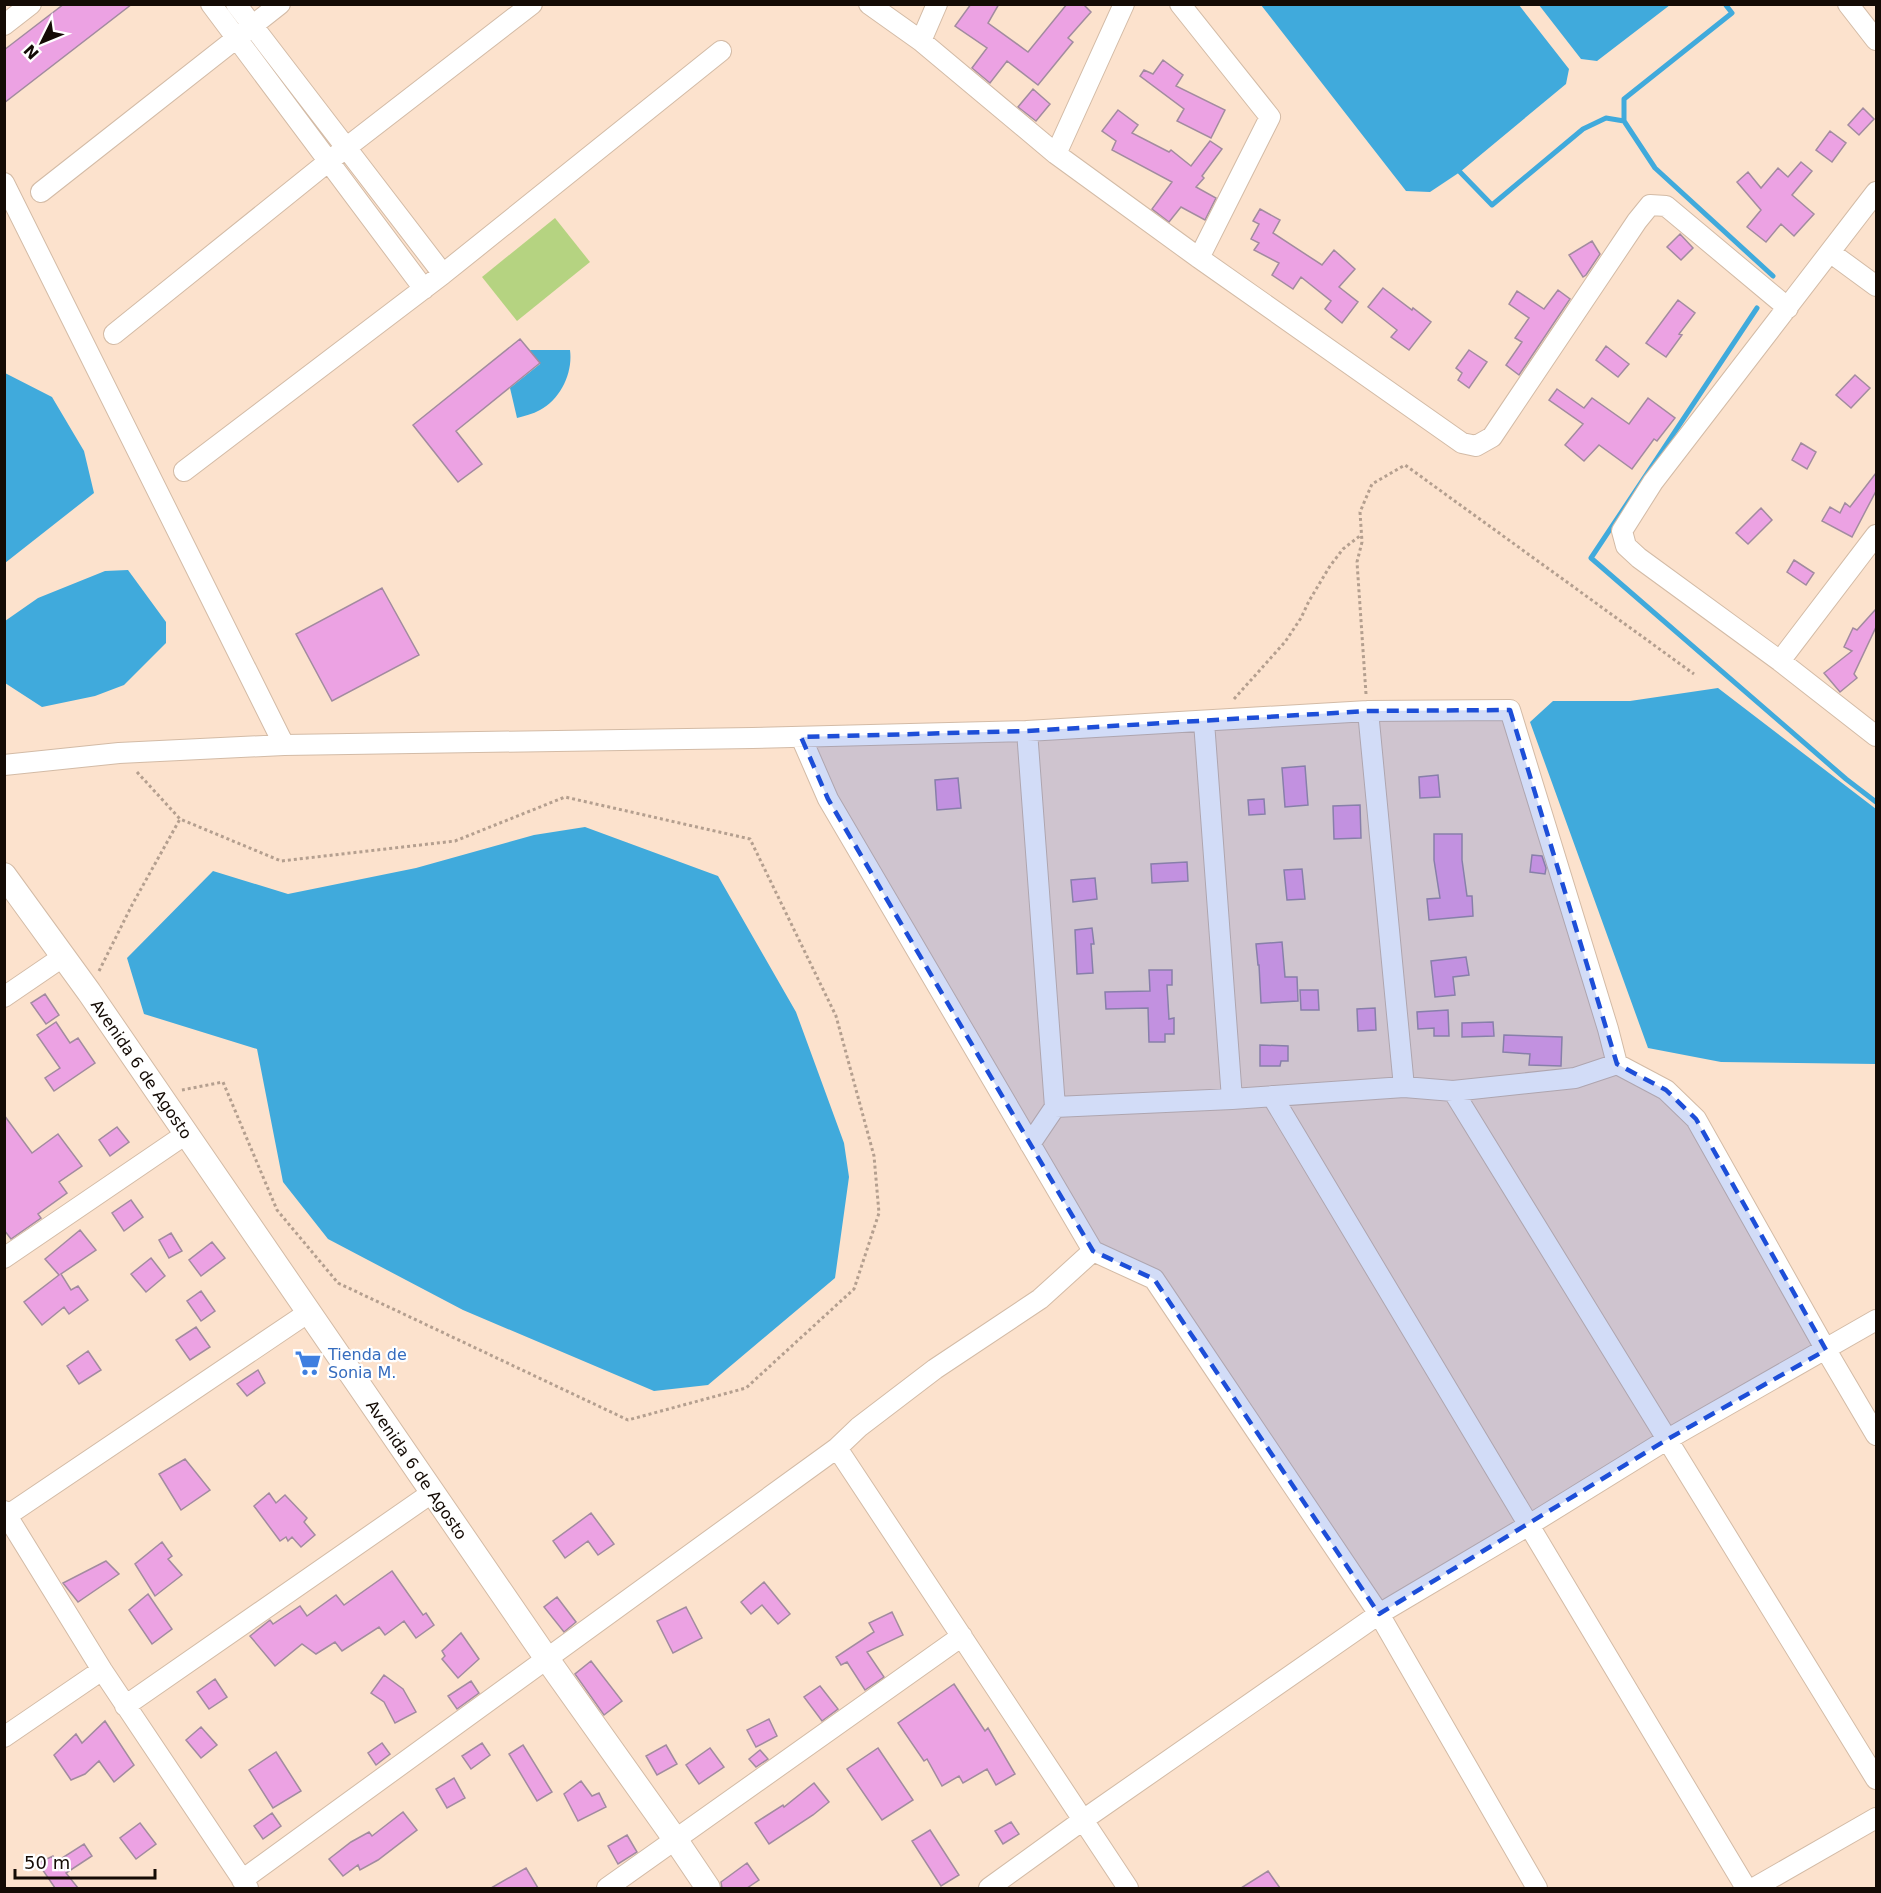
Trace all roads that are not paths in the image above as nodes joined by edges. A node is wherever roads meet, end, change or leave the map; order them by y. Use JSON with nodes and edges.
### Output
{"nodes":[{"id":1,"x":31,"y":4,"type":"edge"},
{"id":2,"x":211,"y":4,"type":"edge"},
{"id":3,"x":236,"y":4,"type":"edge"},
{"id":4,"x":280,"y":4,"type":"edge"},
{"id":5,"x":531,"y":4,"type":"edge"},
{"id":6,"x":869,"y":4,"type":"edge"},
{"id":7,"x":938,"y":4,"type":"edge"},
{"id":8,"x":1124,"y":4,"type":"edge"},
{"id":9,"x":1180,"y":4,"type":"edge"},
{"id":10,"x":1848,"y":4,"type":"edge"},
{"id":11,"x":4,"y":25,"type":"edge"},
{"id":12,"x":253,"y":26,"type":"junction"},
{"id":13,"x":236,"y":39,"type":"junction"},
{"id":14,"x":1876,"y":40,"type":"edge"},
{"id":15,"x":921,"y":41,"type":"junction"},
{"id":16,"x":721,"y":51,"type":"dead end"},
{"id":17,"x":347,"y":148,"type":"junction"},
{"id":18,"x":1056,"y":154,"type":"junction"},
{"id":19,"x":329,"y":161,"type":"junction"},
{"id":20,"x":4,"y":183,"type":"edge"},
{"id":21,"x":41,"y":192,"type":"dead end"},
{"id":22,"x":1876,"y":192,"type":"edge"},
{"id":23,"x":1831,"y":253,"type":"junction"},
{"id":24,"x":1199,"y":258,"type":"junction"},
{"id":25,"x":443,"y":274,"type":"junction"},
{"id":26,"x":1876,"y":286,"type":"edge"},
{"id":27,"x":424,"y":288,"type":"junction"},
{"id":28,"x":1788,"y":308,"type":"junction"},
{"id":29,"x":114,"y":334,"type":"dead end"},
{"id":30,"x":184,"y":471,"type":"dead end"},
{"id":31,"x":1876,"y":535,"type":"edge"},
{"id":32,"x":1780,"y":661,"type":"junction"},
{"id":33,"x":1368,"y":711,"type":"junction"},
{"id":34,"x":1204,"y":722,"type":"junction"},
{"id":35,"x":1028,"y":731,"type":"junction"},
{"id":36,"x":1876,"y":736,"type":"edge"},
{"id":37,"x":801,"y":737,"type":"junction"},
{"id":38,"x":284,"y":744,"type":"junction"},
{"id":39,"x":4,"y":765,"type":"edge"},
{"id":40,"x":4,"y":875,"type":"edge"},
{"id":41,"x":64,"y":957,"type":"junction"},
{"id":42,"x":4,"y":997,"type":"edge"},
{"id":43,"x":1617,"y":1064,"type":"junction"},
{"id":44,"x":1404,"y":1087,"type":"junction"},
{"id":45,"x":1453,"y":1091,"type":"junction"},
{"id":46,"x":1272,"y":1096,"type":"junction"},
{"id":47,"x":1232,"y":1099,"type":"junction"},
{"id":48,"x":1054,"y":1107,"type":"junction"},
{"id":49,"x":186,"y":1134,"type":"junction"},
{"id":50,"x":1030,"y":1144,"type":"junction"},
{"id":51,"x":1093,"y":1251,"type":"junction"},
{"id":52,"x":4,"y":1258,"type":"edge"},
{"id":53,"x":309,"y":1312,"type":"junction"},
{"id":54,"x":1876,"y":1320,"type":"edge"},
{"id":55,"x":1826,"y":1350,"type":"junction"},
{"id":56,"x":1876,"y":1434,"type":"edge"},
{"id":57,"x":1668,"y":1438,"type":"junction"},
{"id":58,"x":837,"y":1448,"type":"junction"},
{"id":59,"x":433,"y":1492,"type":"junction"},
{"id":60,"x":6,"y":1513,"type":"edge"},
{"id":61,"x":1529,"y":1525,"type":"junction"},
{"id":62,"x":1379,"y":1614,"type":"junction"},
{"id":63,"x":962,"y":1636,"type":"junction"},
{"id":64,"x":548,"y":1659,"type":"junction"},
{"id":65,"x":102,"y":1670,"type":"junction"},
{"id":66,"x":125,"y":1706,"type":"junction"},
{"id":67,"x":4,"y":1737,"type":"edge"},
{"id":68,"x":1876,"y":1779,"type":"edge"},
{"id":69,"x":1876,"y":1818,"type":"edge"},
{"id":70,"x":1083,"y":1821,"type":"junction"},
{"id":71,"x":675,"y":1839,"type":"junction"},
{"id":72,"x":245,"y":1884,"type":"edge"},
{"id":73,"x":607,"y":1888,"type":"edge"},
{"id":74,"x":708,"y":1888,"type":"edge"},
{"id":75,"x":989,"y":1888,"type":"edge"},
{"id":76,"x":1128,"y":1888,"type":"edge"},
{"id":77,"x":1537,"y":1888,"type":"edge"},
{"id":78,"x":1746,"y":1888,"type":"edge"},
{"id":79,"x":1754,"y":1888,"type":"edge"}],
"edges":[{"from":1,"to":11,"type":"street"},
{"from":2,"to":13,"type":"street"},
{"from":3,"to":12,"type":"street"},
{"from":4,"to":12,"type":"street"},
{"from":5,"to":17,"type":"street"},
{"from":6,"to":15,"type":"street"},
{"from":7,"to":15,"type":"street"},
{"from":8,"to":18,"type":"street"},
{"from":9,"to":24,"type":"street"},
{"from":10,"to":14,"type":"street"},
{"from":12,"to":13,"type":"street"},
{"from":12,"to":17,"type":"street"},
{"from":13,"to":19,"type":"street"},
{"from":13,"to":21,"type":"street"},
{"from":15,"to":18,"type":"street"},
{"from":16,"to":25,"type":"street"},
{"from":17,"to":19,"type":"street"},
{"from":17,"to":25,"type":"street"},
{"from":18,"to":24,"type":"street"},
{"from":19,"to":27,"type":"street"},
{"from":19,"to":29,"type":"street"},
{"from":20,"to":38,"type":"street"},
{"from":22,"to":23,"type":"street"},
{"from":23,"to":26,"type":"street"},
{"from":23,"to":28,"type":"street"},
{"from":24,"to":28,"type":"street"},
{"from":25,"to":27,"type":"street"},
{"from":27,"to":30,"type":"street"},
{"from":28,"to":32,"type":"street"},
{"from":31,"to":32,"type":"street"},
{"from":32,"to":36,"type":"street"},
{"from":33,"to":34,"type":"street"},
{"from":33,"to":43,"type":"street"},
{"from":33,"to":44,"type":"street"},
{"from":34,"to":35,"type":"street"},
{"from":34,"to":47,"type":"street"},
{"from":35,"to":37,"type":"street"},
{"from":35,"to":48,"type":"street"},
{"from":37,"to":38,"type":"street"},
{"from":37,"to":50,"type":"street"},
{"from":38,"to":39,"type":"street"},
{"from":40,"to":41,"type":"street","name":"Avenida 6 de Agosto"},
{"from":41,"to":42,"type":"street"},
{"from":41,"to":49,"type":"street","name":"Avenida 6 de Agosto"},
{"from":43,"to":45,"type":"street"},
{"from":43,"to":55,"type":"street"},
{"from":44,"to":45,"type":"street"},
{"from":44,"to":46,"type":"street"},
{"from":45,"to":57,"type":"street"},
{"from":46,"to":47,"type":"street"},
{"from":46,"to":61,"type":"street"},
{"from":47,"to":48,"type":"street"},
{"from":48,"to":50,"type":"street"},
{"from":49,"to":52,"type":"street"},
{"from":49,"to":53,"type":"street","name":"Avenida 6 de Agosto"},
{"from":50,"to":51,"type":"street"},
{"from":51,"to":58,"type":"street"},
{"from":51,"to":62,"type":"street"},
{"from":53,"to":59,"type":"street","name":"Avenida 6 de Agosto"},
{"from":53,"to":60,"type":"street"},
{"from":54,"to":55,"type":"street"},
{"from":55,"to":56,"type":"street"},
{"from":55,"to":57,"type":"street"},
{"from":57,"to":61,"type":"street"},
{"from":57,"to":68,"type":"street"},
{"from":58,"to":63,"type":"street"},
{"from":58,"to":64,"type":"street"},
{"from":59,"to":64,"type":"street","name":"Avenida 6 de Agosto"},
{"from":59,"to":66,"type":"street"},
{"from":60,"to":65,"type":"street"},
{"from":61,"to":62,"type":"street"},
{"from":61,"to":78,"type":"street"},
{"from":62,"to":70,"type":"street"},
{"from":62,"to":77,"type":"street"},
{"from":63,"to":70,"type":"street"},
{"from":63,"to":71,"type":"street"},
{"from":64,"to":71,"type":"street","name":"Avenida 6 de Agosto"},
{"from":64,"to":72,"type":"street"},
{"from":65,"to":66,"type":"street"},
{"from":65,"to":67,"type":"street"},
{"from":66,"to":72,"type":"street"},
{"from":69,"to":79,"type":"street"},
{"from":70,"to":75,"type":"street"},
{"from":70,"to":76,"type":"street"},
{"from":71,"to":73,"type":"street"},
{"from":71,"to":74,"type":"street","name":"Avenida 6 de Agosto"}]}
